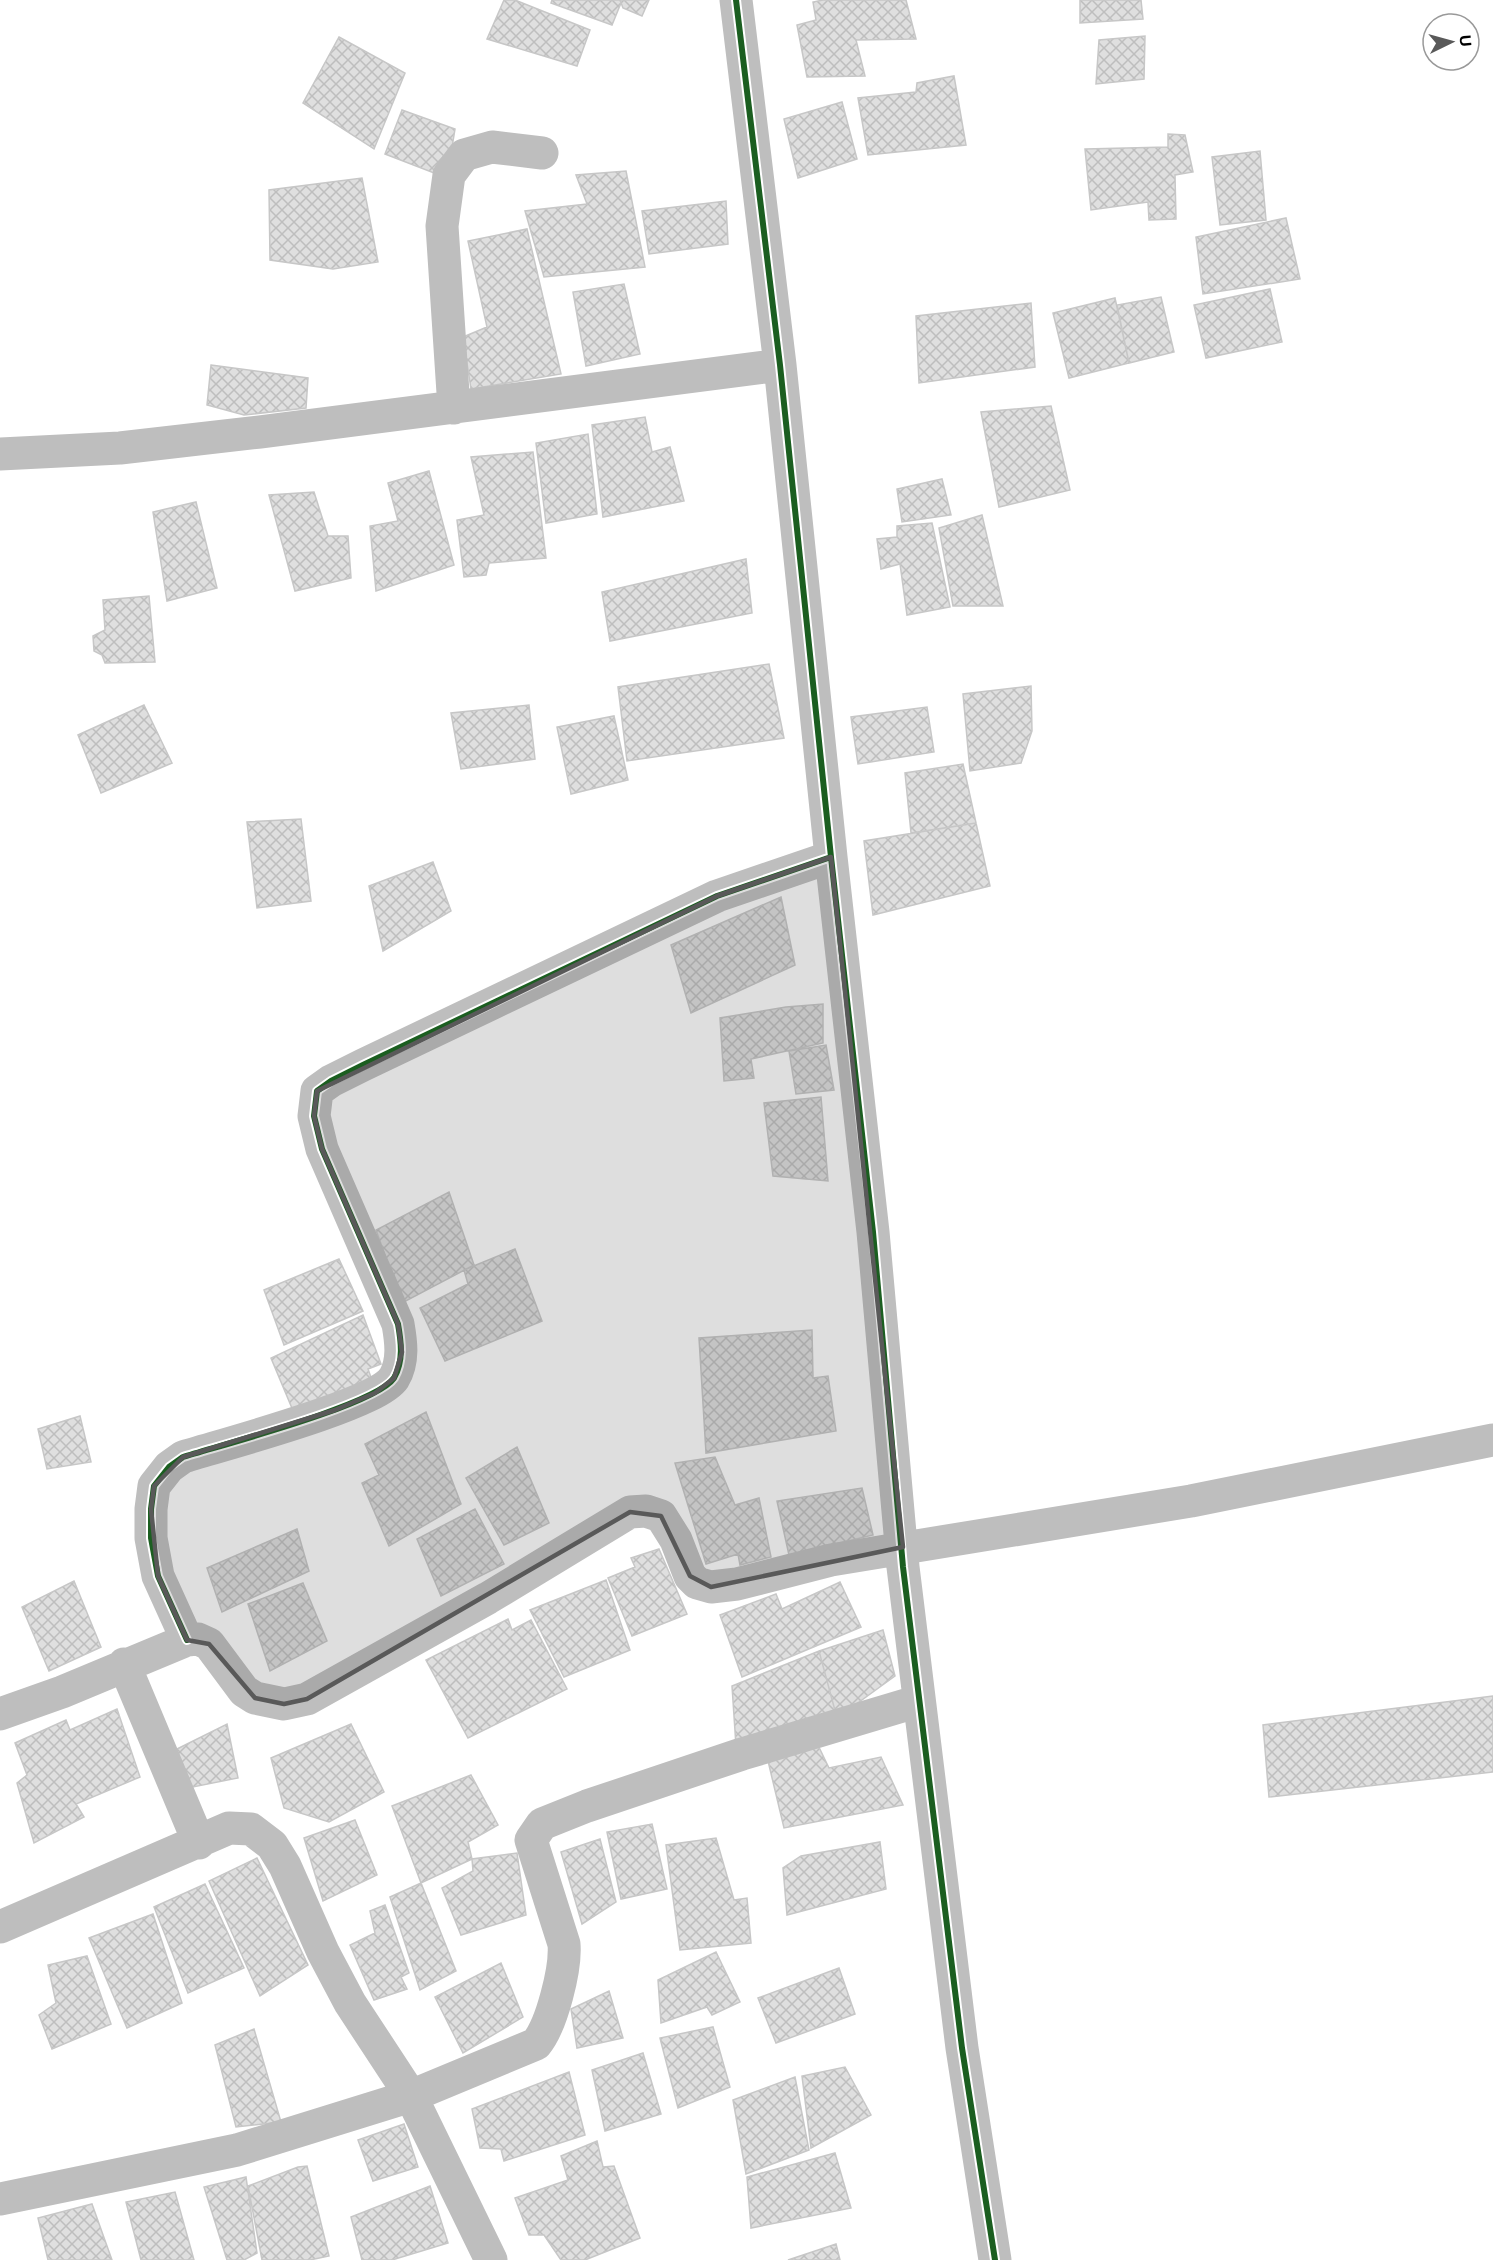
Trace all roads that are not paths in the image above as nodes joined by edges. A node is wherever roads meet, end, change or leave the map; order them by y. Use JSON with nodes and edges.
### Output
{"nodes":[{"id":1,"x":736,"y":0,"type":"edge"},
{"id":2,"x":542,"y":153,"type":"dead end"},
{"id":3,"x":780,"y":365,"type":"junction"},
{"id":4,"x":454,"y":408,"type":"junction"},
{"id":5,"x":0,"y":454,"type":"edge"},
{"id":6,"x":831,"y":857,"type":"junction"},
{"id":7,"x":1493,"y":1440,"type":"edge"},
{"id":8,"x":903,"y":1547,"type":"junction"},
{"id":9,"x":187,"y":1640,"type":"junction"},
{"id":10,"x":124,"y":1664,"type":"junction"},
{"id":11,"x":919,"y":1701,"type":"junction"},
{"id":12,"x":0,"y":1714,"type":"edge"},
{"id":13,"x":199,"y":1843,"type":"junction"},
{"id":14,"x":0,"y":1928,"type":"edge"},
{"id":15,"x":411,"y":2096,"type":"junction"},
{"id":16,"x":0,"y":2199,"type":"edge"},
{"id":17,"x":491,"y":2260,"type":"edge"},
{"id":18,"x":995,"y":2260,"type":"edge"}],
"edges":[{"from":1,"to":3,"type":"street"},
{"from":2,"to":4,"type":"street"},
{"from":3,"to":4,"type":"street"},
{"from":3,"to":6,"type":"street"},
{"from":4,"to":5,"type":"street"},
{"from":6,"to":8,"type":"street"},
{"from":6,"to":9,"type":"street"},
{"from":7,"to":8,"type":"street"},
{"from":8,"to":9,"type":"street"},
{"from":8,"to":11,"type":"street"},
{"from":9,"to":10,"type":"street"},
{"from":10,"to":12,"type":"street"},
{"from":10,"to":13,"type":"street"},
{"from":11,"to":15,"type":"street"},
{"from":11,"to":18,"type":"street"},
{"from":13,"to":14,"type":"street"},
{"from":13,"to":15,"type":"street"},
{"from":15,"to":16,"type":"street"},
{"from":15,"to":17,"type":"street"}]}
